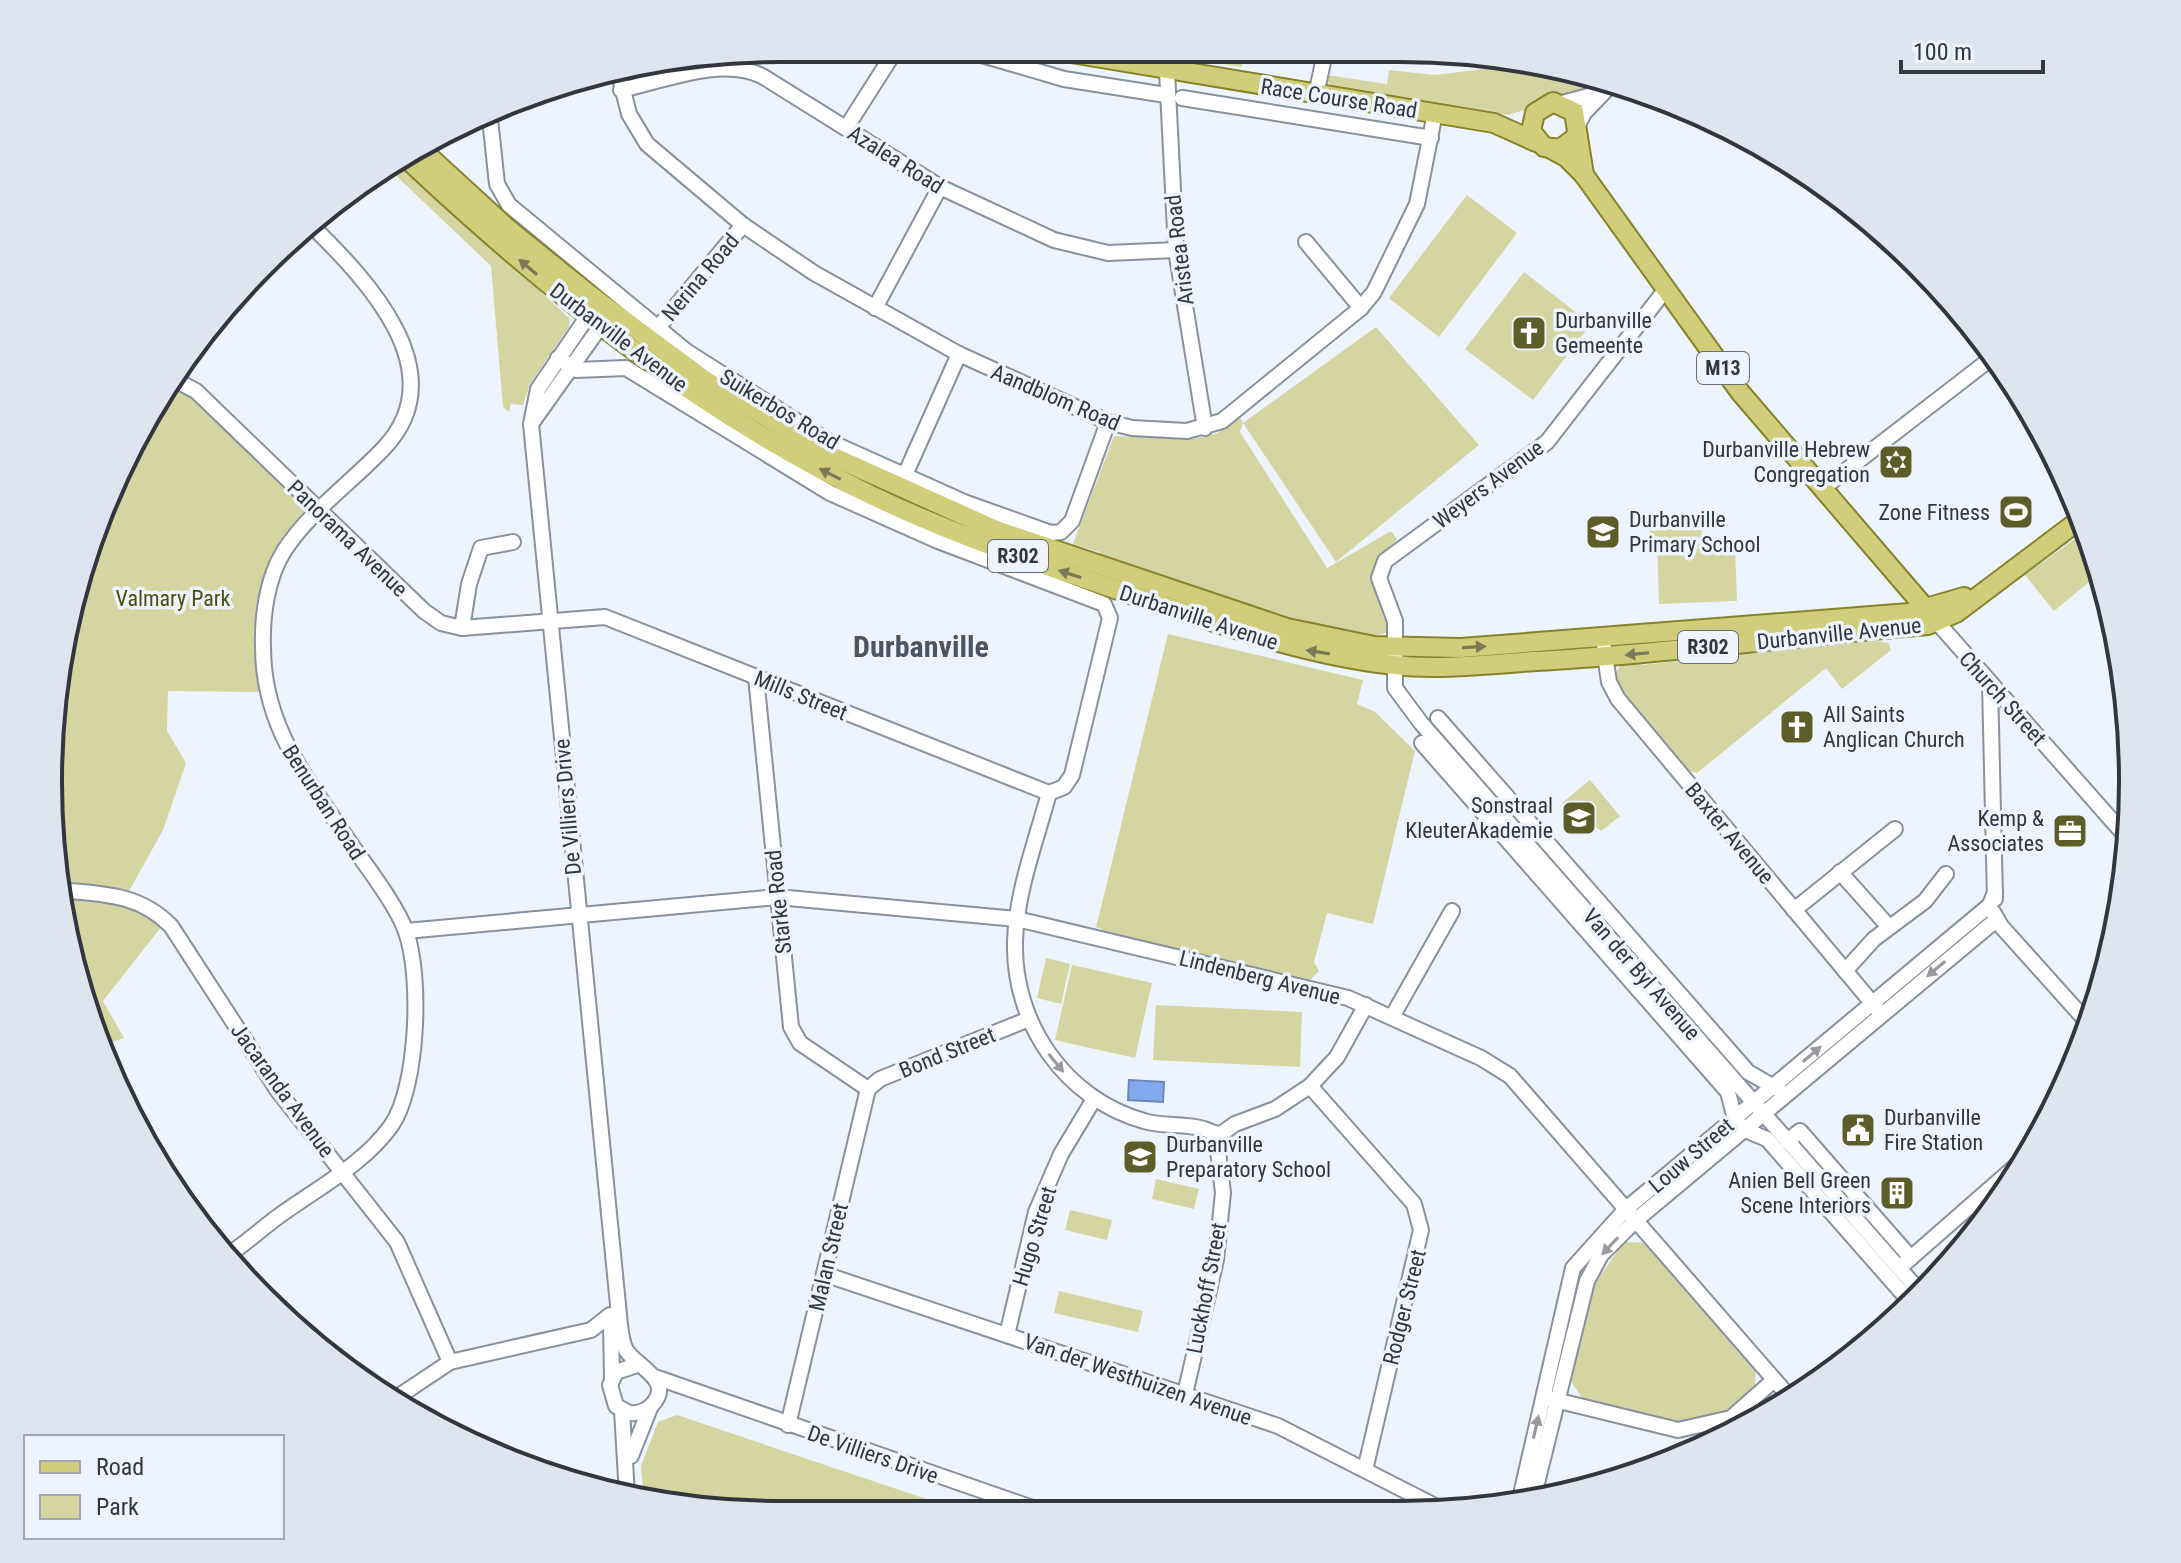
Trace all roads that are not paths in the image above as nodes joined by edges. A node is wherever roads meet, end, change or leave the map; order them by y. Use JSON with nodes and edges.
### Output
{"nodes":[{"id":1,"x":888,"y":62,"type":"edge"},
{"id":2,"x":1006,"y":62,"type":"edge"},
{"id":3,"x":1118,"y":62,"type":"edge"},
{"id":4,"x":1323,"y":62,"type":"edge"},
{"id":5,"x":1167,"y":71,"type":"junction"},
{"id":6,"x":620,"y":81,"type":"edge"},
{"id":7,"x":621,"y":90,"type":"junction"},
{"id":8,"x":1600,"y":91,"type":"edge"},
{"id":9,"x":1603,"y":92,"type":"edge"},
{"id":10,"x":1166,"y":95,"type":"junction"},
{"id":11,"x":1316,"y":95,"type":"junction"},
{"id":12,"x":1182,"y":98,"type":"dead end"},
{"id":13,"x":1562,"y":103,"type":"junction"},
{"id":14,"x":1435,"y":113,"type":"junction"},
{"id":15,"x":1533,"y":116,"type":"junction"},
{"id":16,"x":1494,"y":123,"type":"junction"},
{"id":17,"x":490,"y":124,"type":"edge"},
{"id":18,"x":846,"y":128,"type":"junction"},
{"id":19,"x":1577,"y":131,"type":"junction"},
{"id":20,"x":1431,"y":138,"type":"junction"},
{"id":21,"x":1544,"y":146,"type":"junction"},
{"id":22,"x":428,"y":155,"type":"edge"},
{"id":23,"x":412,"y":164,"type":"edge"},
{"id":24,"x":1584,"y":175,"type":"junction"},
{"id":25,"x":940,"y":187,"type":"junction"},
{"id":26,"x":743,"y":225,"type":"junction"},
{"id":27,"x":318,"y":232,"type":"edge"},
{"id":28,"x":1306,"y":242,"type":"dead end"},
{"id":29,"x":1176,"y":250,"type":"junction"},
{"id":30,"x":1666,"y":289,"type":"junction"},
{"id":31,"x":875,"y":308,"type":"junction"},
{"id":32,"x":1361,"y":308,"type":"junction"},
{"id":33,"x":599,"y":314,"type":"junction"},
{"id":34,"x":657,"y":329,"type":"junction"},
{"id":35,"x":959,"y":354,"type":"junction"},
{"id":36,"x":565,"y":362,"type":"junction"},
{"id":37,"x":1985,"y":363,"type":"edge"},
{"id":38,"x":182,"y":384,"type":"edge"},
{"id":39,"x":1108,"y":422,"type":"junction"},
{"id":40,"x":1205,"y":428,"type":"junction"},
{"id":41,"x":905,"y":475,"type":"junction"},
{"id":42,"x":1822,"y":489,"type":"junction"},
{"id":43,"x":321,"y":511,"type":"junction"},
{"id":44,"x":2072,"y":526,"type":"edge"},
{"id":45,"x":513,"y":542,"type":"dead end"},
{"id":46,"x":1876,"y":552,"type":"junction"},
{"id":47,"x":1881,"y":616,"type":"junction"},
{"id":48,"x":1932,"y":616,"type":"junction"},
{"id":49,"x":549,"y":621,"type":"junction"},
{"id":50,"x":462,"y":628,"type":"junction"},
{"id":51,"x":1604,"y":648,"type":"junction"},
{"id":52,"x":1395,"y":656,"type":"junction"},
{"id":53,"x":756,"y":677,"type":"junction"},
{"id":54,"x":1990,"y":683,"type":"junction"},
{"id":55,"x":1438,"y":718,"type":"dead end"},
{"id":56,"x":1422,"y":743,"type":"dead end"},
{"id":57,"x":1487,"y":774,"type":"junction"},
{"id":58,"x":1477,"y":786,"type":"junction"},
{"id":59,"x":1049,"y":793,"type":"junction"},
{"id":60,"x":2117,"y":826,"type":"edge"},
{"id":61,"x":1895,"y":829,"type":"dead end"},
{"id":62,"x":1840,"y":872,"type":"junction"},
{"id":63,"x":1946,"y":874,"type":"dead end"},
{"id":64,"x":71,"y":891,"type":"edge"},
{"id":65,"x":777,"y":897,"type":"junction"},
{"id":66,"x":1992,"y":898,"type":"junction"},
{"id":67,"x":1794,"y":910,"type":"junction"},
{"id":68,"x":1452,"y":911,"type":"dead end"},
{"id":69,"x":577,"y":913,"type":"junction"},
{"id":70,"x":1017,"y":919,"type":"junction"},
{"id":71,"x":1996,"y":920,"type":"junction"},
{"id":72,"x":1889,"y":927,"type":"junction"},
{"id":73,"x":406,"y":931,"type":"junction"},
{"id":74,"x":1845,"y":971,"type":"junction"},
{"id":75,"x":1366,"y":1005,"type":"junction"},
{"id":76,"x":1877,"y":1009,"type":"junction"},
{"id":77,"x":2080,"y":1015,"type":"edge"},
{"id":78,"x":1392,"y":1017,"type":"junction"},
{"id":79,"x":1029,"y":1019,"type":"junction"},
{"id":80,"x":1310,"y":1086,"type":"junction"},
{"id":81,"x":868,"y":1089,"type":"junction"},
{"id":82,"x":1780,"y":1091,"type":"junction"},
{"id":83,"x":1094,"y":1099,"type":"junction"},
{"id":84,"x":1759,"y":1108,"type":"junction"},
{"id":85,"x":1790,"y":1119,"type":"dead end"},
{"id":86,"x":1739,"y":1124,"type":"junction"},
{"id":87,"x":1800,"y":1131,"type":"junction"},
{"id":88,"x":1216,"y":1134,"type":"junction"},
{"id":89,"x":1787,"y":1141,"type":"junction"},
{"id":90,"x":343,"y":1171,"type":"junction"},
{"id":91,"x":1997,"y":1183,"type":"edge"},
{"id":92,"x":604,"y":1191,"type":"junction"},
{"id":93,"x":1631,"y":1214,"type":"junction"},
{"id":94,"x":235,"y":1249,"type":"edge"},
{"id":95,"x":1905,"y":1263,"type":"junction"},
{"id":96,"x":824,"y":1274,"type":"junction"},
{"id":97,"x":1915,"y":1283,"type":"edge"},
{"id":98,"x":1912,"y":1285,"type":"edge"},
{"id":99,"x":610,"y":1315,"type":"junction"},
{"id":100,"x":591,"y":1330,"type":"junction"},
{"id":101,"x":1007,"y":1335,"type":"junction"},
{"id":102,"x":613,"y":1346,"type":"junction"},
{"id":103,"x":450,"y":1362,"type":"junction"},
{"id":104,"x":637,"y":1365,"type":"junction"},
{"id":105,"x":655,"y":1377,"type":"junction"},
{"id":106,"x":612,"y":1378,"type":"junction"},
{"id":107,"x":1774,"y":1380,"type":"junction"},
{"id":108,"x":1783,"y":1390,"type":"edge"},
{"id":109,"x":403,"y":1393,"type":"edge"},
{"id":110,"x":1185,"y":1394,"type":"junction"},
{"id":111,"x":702,"y":1396,"type":"junction"},
{"id":112,"x":1550,"y":1399,"type":"junction"},
{"id":113,"x":652,"y":1405,"type":"junction"},
{"id":114,"x":622,"y":1410,"type":"junction"},
{"id":115,"x":788,"y":1425,"type":"junction"},
{"id":116,"x":1365,"y":1470,"type":"junction"},
{"id":117,"x":625,"y":1478,"type":"junction"},
{"id":118,"x":626,"y":1483,"type":"edge"},
{"id":119,"x":1535,"y":1488,"type":"edge"},
{"id":120,"x":1523,"y":1490,"type":"edge"},
{"id":121,"x":1423,"y":1500,"type":"edge"},
{"id":122,"x":1012,"y":1501,"type":"edge"}],
"edges":[{"from":1,"to":18,"type":"street"},
{"from":2,"to":10,"type":"street"},
{"from":3,"to":5,"type":"main road","name":"Race Course Road","number":"M13"},
{"from":4,"to":11,"type":"street"},
{"from":5,"to":10,"type":"street","name":"Aristea Road"},
{"from":5,"to":11,"type":"main road","name":"Race Course Road","number":"M13"},
{"from":6,"to":7,"type":"street","name":"Aandblom Road"},
{"from":7,"to":18,"type":"street","name":"Azalea Road"},
{"from":7,"to":26,"type":"street","name":"Aandblom Road"},
{"from":8,"to":13,"type":"street"},
{"from":9,"to":19,"type":"street"},
{"from":10,"to":29,"type":"street","name":"Aristea Road"},
{"from":11,"to":14,"type":"main road","name":"Race Course Road","number":"M13"},
{"from":12,"to":20,"type":"street"},
{"from":13,"to":15,"type":"main road","name":"Race Course Road","number":"M13"},
{"from":13,"to":19,"type":"main road","number":"M13"},
{"from":14,"to":16,"type":"main road","name":"Race Course Road","number":"M13"},
{"from":14,"to":20,"type":"street"},
{"from":15,"to":16,"type":"main road","name":"Race Course Road","number":"M13"},
{"from":15,"to":21,"type":"main road"},
{"from":16,"to":21,"type":"main road","name":"Race Course Road","number":"M13"},
{"from":17,"to":34,"type":"street","name":"Suikerbos Road"},
{"from":18,"to":25,"type":"street","name":"Azalea Road"},
{"from":19,"to":21,"type":"main road"},
{"from":19,"to":24,"type":"main road","name":"Church Street","number":"M13"},
{"from":20,"to":32,"type":"street"},
{"from":21,"to":24,"type":"main road","name":"Church Street","number":"M13"},
{"from":22,"to":33,"type":"main road","name":"Durbanville Avenue","number":"R302"},
{"from":33,"to":23,"type":"main road","name":"Durbanville Avenue","number":"R302","one_way":true},
{"from":24,"to":30,"type":"main road","name":"Church Street","number":"M13"},
{"from":25,"to":29,"type":"street","name":"Azalea Road"},
{"from":25,"to":31,"type":"street"},
{"from":26,"to":31,"type":"street","name":"Aandblom Road"},
{"from":26,"to":34,"type":"street","name":"Nerina Road"},
{"from":27,"to":43,"type":"street","name":"Benurban Road"},
{"from":28,"to":32,"type":"street"},
{"from":29,"to":40,"type":"street","name":"Aristea Road"},
{"from":30,"to":42,"type":"main road","name":"Church Street","number":"M13"},
{"from":30,"to":52,"type":"street","name":"Weyers Avenue"},
{"from":31,"to":35,"type":"street","name":"Aandblom Road"},
{"from":32,"to":40,"type":"street"},
{"from":33,"to":36,"type":"street","name":"De Villiers Drive"},
{"from":33,"to":52,"type":"main road","name":"Durbanville Avenue","number":"R302"},
{"from":34,"to":41,"type":"street","name":"Suikerbos Road"},
{"from":35,"to":39,"type":"street","name":"Aandblom Road"},
{"from":35,"to":41,"type":"street"},
{"from":36,"to":49,"type":"street","name":"De Villiers Drive"},
{"from":36,"to":59,"type":"street"},
{"from":37,"to":42,"type":"street"},
{"from":38,"to":43,"type":"street","name":"Panorama Avenue"},
{"from":39,"to":40,"type":"street","name":"Aandblom Road"},
{"from":39,"to":41,"type":"street","name":"Suikerbos Road"},
{"from":42,"to":46,"type":"main road","name":"Church Street","number":"M13"},
{"from":43,"to":50,"type":"street","name":"Panorama Avenue"},
{"from":43,"to":73,"type":"street","name":"Benurban Road"},
{"from":44,"to":48,"type":"main road","name":"Durbanville Avenue","number":"R302"},
{"from":45,"to":50,"type":"street"},
{"from":46,"to":47,"type":"main road"},
{"from":46,"to":48,"type":"main road","name":"Church Street","number":"M13"},
{"from":47,"to":48,"type":"main road","name":"Durbanville Avenue","number":"R302"},
{"from":47,"to":51,"type":"main road","name":"Durbanville Avenue","number":"R302"},
{"from":48,"to":51,"type":"main road","name":"Durbanville Avenue","number":"R302","one_way":true},
{"from":48,"to":54,"type":"street","name":"Church Street"},
{"from":49,"to":50,"type":"street","name":"Panorama Avenue"},
{"from":49,"to":53,"type":"street","name":"Mills Street"},
{"from":49,"to":69,"type":"street","name":"De Villiers Drive"},
{"from":51,"to":52,"type":"main road","name":"Durbanville Avenue","number":"R302"},
{"from":51,"to":67,"type":"street","name":"Baxter Avenue"},
{"from":52,"to":58,"type":"street","name":"Van der Byl Avenue"},
{"from":53,"to":59,"type":"street","name":"Mills Street"},
{"from":53,"to":65,"type":"street","name":"Starke Road"},
{"from":54,"to":60,"type":"street","name":"Church Street"},
{"from":54,"to":66,"type":"street"},
{"from":55,"to":57,"type":"street"},
{"from":56,"to":86,"type":"street","name":"Van der Byl Avenue"},
{"from":57,"to":58,"type":"street"},
{"from":57,"to":82,"type":"street"},
{"from":58,"to":84,"type":"street","name":"Van der Byl Avenue"},
{"from":59,"to":70,"type":"street"},
{"from":61,"to":62,"type":"street"},
{"from":62,"to":67,"type":"street"},
{"from":62,"to":72,"type":"street"},
{"from":63,"to":72,"type":"street"},
{"from":64,"to":90,"type":"street","name":"Jacaranda Avenue"},
{"from":65,"to":69,"type":"street","name":"Lindenberg Avenue"},
{"from":65,"to":70,"type":"street","name":"Lindenberg Avenue"},
{"from":65,"to":81,"type":"street","name":"Starke Road"},
{"from":66,"to":71,"type":"street"},
{"from":66,"to":76,"type":"street","name":"Louw Street"},
{"from":67,"to":74,"type":"street","name":"Baxter Avenue"},
{"from":68,"to":78,"type":"street"},
{"from":69,"to":73,"type":"street"},
{"from":69,"to":92,"type":"street","name":"De Villiers Drive"},
{"from":70,"to":75,"type":"street","name":"Lindenberg Avenue"},
{"from":70,"to":79,"type":"street"},
{"from":71,"to":76,"type":"street","name":"Louw Street","one_way":true},
{"from":71,"to":77,"type":"street"},
{"from":72,"to":74,"type":"street"},
{"from":73,"to":90,"type":"street"},
{"from":74,"to":76,"type":"street","name":"Baxter Avenue"},
{"from":75,"to":78,"type":"street","name":"Lindenberg Avenue"},
{"from":75,"to":80,"type":"street"},
{"from":76,"to":82,"type":"street","name":"Louw Street"},
{"from":78,"to":93,"type":"street","name":"Lindenberg Avenue"},
{"from":79,"to":81,"type":"street","name":"Bond Street"},
{"from":79,"to":83,"type":"street","one_way":true},
{"from":80,"to":88,"type":"street"},
{"from":80,"to":116,"type":"street","name":"Rodger Street"},
{"from":81,"to":96,"type":"street","name":"Malan Street"},
{"from":82,"to":84,"type":"street","name":"Louw Street"},
{"from":83,"to":88,"type":"street"},
{"from":83,"to":101,"type":"street","name":"Hugo Street"},
{"from":84,"to":86,"type":"street","name":"Louw Street"},
{"from":84,"to":89,"type":"street","name":"Van der Byl Avenue"},
{"from":85,"to":87,"type":"street"},
{"from":86,"to":93,"type":"street","name":"Louw Street"},
{"from":86,"to":98,"type":"street","name":"Van der Byl Avenue"},
{"from":87,"to":89,"type":"street"},
{"from":87,"to":95,"type":"street"},
{"from":88,"to":110,"type":"street","name":"Luckhoff Street"},
{"from":89,"to":95,"type":"street","name":"Van der Byl Avenue"},
{"from":90,"to":94,"type":"street"},
{"from":90,"to":103,"type":"street","name":"Jacaranda Avenue"},
{"from":91,"to":95,"type":"street"},
{"from":92,"to":99,"type":"street","name":"De Villiers Drive"},
{"from":92,"to":104,"type":"street","name":"De Villiers Drive"},
{"from":93,"to":107,"type":"street","name":"Lindenberg Avenue"},
{"from":93,"to":112,"type":"street","name":"Louw Street"},
{"from":95,"to":97,"type":"street","name":"Van der Byl Avenue"},
{"from":96,"to":101,"type":"street","name":"Van der Westhuizen Avenue"},
{"from":96,"to":115,"type":"street","name":"Malan Street"},
{"from":99,"to":100,"type":"street"},
{"from":99,"to":102,"type":"street","name":"De Villiers Drive"},
{"from":100,"to":102,"type":"street"},
{"from":100,"to":103,"type":"street"},
{"from":101,"to":110,"type":"street","name":"Van der Westhuizen Avenue"},
{"from":102,"to":106,"type":"street","name":"De Villiers Drive"},
{"from":103,"to":109,"type":"street"},
{"from":104,"to":105,"type":"street"},
{"from":104,"to":106,"type":"street"},
{"from":105,"to":111,"type":"street","name":"De Villiers Drive"},
{"from":105,"to":113,"type":"street"},
{"from":106,"to":114,"type":"street"},
{"from":107,"to":108,"type":"street","name":"Lindenberg Avenue"},
{"from":107,"to":112,"type":"street"},
{"from":110,"to":116,"type":"street","name":"Van der Westhuizen Avenue"},
{"from":111,"to":113,"type":"street","name":"De Villiers Drive"},
{"from":111,"to":115,"type":"street","name":"De Villiers Drive"},
{"from":112,"to":119,"type":"street","name":"Louw Street"},
{"from":120,"to":112,"type":"street","name":"Louw Street","one_way":true},
{"from":113,"to":114,"type":"street"},
{"from":113,"to":117,"type":"street"},
{"from":114,"to":117,"type":"street"},
{"from":115,"to":122,"type":"street","name":"De Villiers Drive"},
{"from":116,"to":121,"type":"street","name":"Van der Westhuizen Avenue"},
{"from":117,"to":118,"type":"street"}]}
